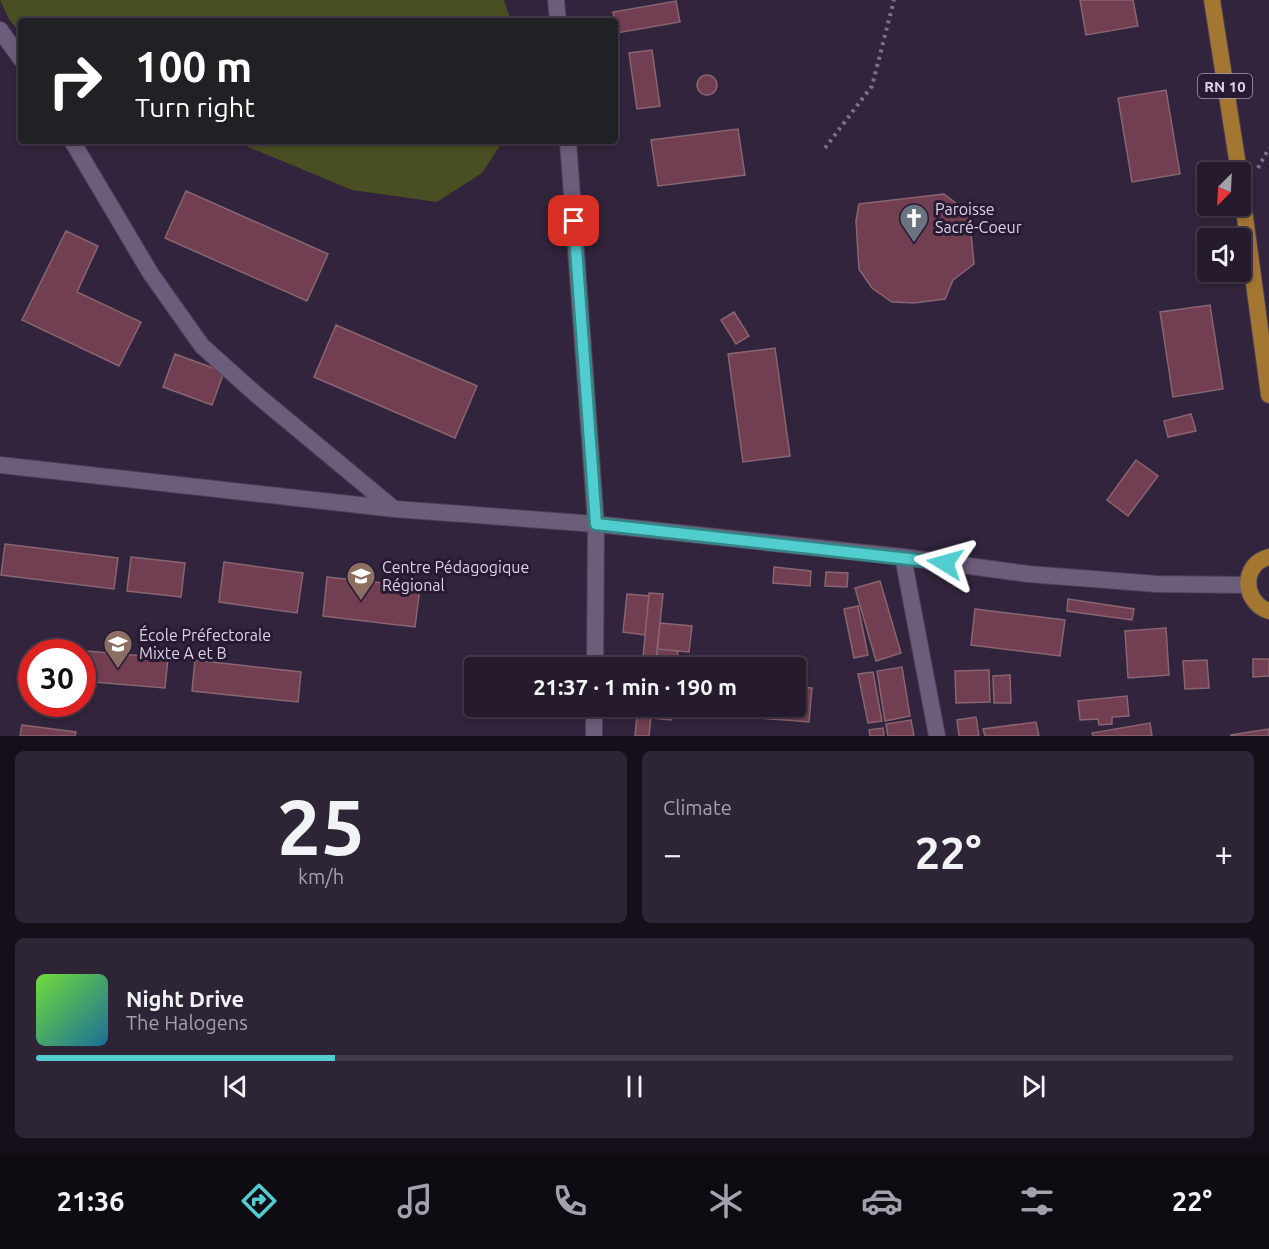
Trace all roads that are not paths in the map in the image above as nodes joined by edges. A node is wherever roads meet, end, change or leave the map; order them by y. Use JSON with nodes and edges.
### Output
{"nodes":[{"id":1,"x":556,"y":0,"type":"edge"},
{"id":2,"x":1212,"y":0,"type":"edge"},
{"id":3,"x":558,"y":18,"type":"edge"},
{"id":4,"x":0,"y":30,"type":"edge"},
{"id":5,"x":18,"y":56,"type":"edge"},
{"id":6,"x":74,"y":144,"type":"edge"},
{"id":7,"x":568,"y":144,"type":"edge"},
{"id":8,"x":1237,"y":162,"type":"edge"},
{"id":9,"x":1245,"y":216,"type":"edge"},
{"id":10,"x":1269,"y":395,"type":"edge"},
{"id":11,"x":0,"y":465,"type":"edge"},
{"id":12,"x":395,"y":509,"type":"junction"},
{"id":13,"x":596,"y":524,"type":"junction"},
{"id":14,"x":903,"y":557,"type":"junction"},
{"id":15,"x":1269,"y":557,"type":"edge"},
{"id":16,"x":1248,"y":585,"type":"junction"},
{"id":17,"x":1269,"y":611,"type":"edge"},
{"id":18,"x":595,"y":657,"type":"edge"},
{"id":19,"x":594,"y":717,"type":"edge"},
{"id":20,"x":594,"y":736,"type":"edge"},
{"id":21,"x":937,"y":736,"type":"edge"}],
"edges":[{"from":1,"to":3,"type":"street"},
{"from":2,"to":8,"type":"main road","number":"RN 10"},
{"from":4,"to":5,"type":"street"},
{"from":6,"to":12,"type":"street"},
{"from":7,"to":13,"type":"street"},
{"from":9,"to":10,"type":"main road"},
{"from":11,"to":12,"type":"street"},
{"from":12,"to":13,"type":"street"},
{"from":13,"to":14,"type":"street"},
{"from":13,"to":18,"type":"street"},
{"from":14,"to":16,"type":"street"},
{"from":14,"to":21,"type":"street"},
{"from":15,"to":16,"type":"main road"},
{"from":16,"to":17,"type":"main road"},
{"from":19,"to":20,"type":"street"}]}
